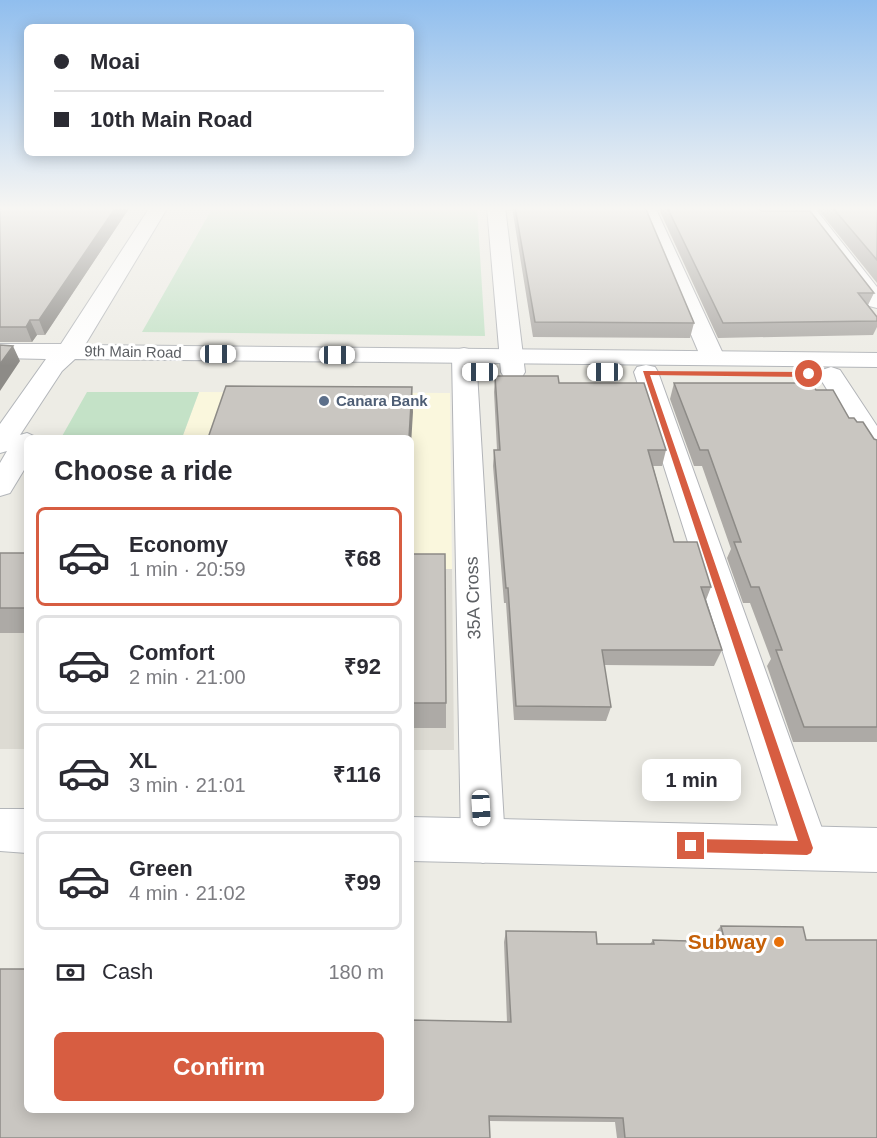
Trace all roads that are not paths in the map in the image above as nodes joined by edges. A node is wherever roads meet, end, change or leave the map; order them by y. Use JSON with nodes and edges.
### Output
{"nodes":[{"id":1,"x":128,"y":260,"type":"edge"},
{"id":2,"x":139,"y":260,"type":"edge"},
{"id":3,"x":502,"y":260,"type":"edge"},
{"id":4,"x":670,"y":260,"type":"edge"},
{"id":5,"x":845,"y":260,"type":"edge"},
{"id":6,"x":877,"y":301,"type":"edge"},
{"id":7,"x":0,"y":351,"type":"edge"},
{"id":8,"x":713,"y":358,"type":"junction"},
{"id":9,"x":71,"y":359,"type":"junction"},
{"id":10,"x":877,"y":360,"type":"edge"},
{"id":11,"x":464,"y":364,"type":"junction"},
{"id":12,"x":513,"y":364,"type":"junction"},
{"id":13,"x":0,"y":366,"type":"edge"},
{"id":14,"x":646,"y":372,"type":"junction"},
{"id":15,"x":831,"y":375,"type":"junction"},
{"id":16,"x":877,"y":375,"type":"edge"},
{"id":17,"x":32,"y":435,"type":"edge"},
{"id":18,"x":0,"y":444,"type":"edge"},
{"id":19,"x":24,"y":447,"type":"edge"},
{"id":20,"x":877,"y":448,"type":"edge"},
{"id":21,"x":0,"y":486,"type":"edge"},
{"id":22,"x":0,"y":830,"type":"edge"},
{"id":23,"x":24,"y":831,"type":"edge"},
{"id":24,"x":414,"y":839,"type":"edge"},
{"id":25,"x":483,"y":841,"type":"junction"},
{"id":26,"x":807,"y":848,"type":"junction"},
{"id":27,"x":877,"y":850,"type":"edge"}],
"edges":[{"from":1,"to":9,"type":"main road"},
{"from":2,"to":9,"type":"main road"},
{"from":3,"to":12,"type":"main road"},
{"from":4,"to":8,"type":"main road"},
{"from":5,"to":6,"type":"main road"},
{"from":7,"to":9,"type":"main road","name":"9th Main Road"},
{"from":8,"to":10,"type":"main road","name":"9th Main Road"},
{"from":8,"to":12,"type":"main road","name":"9th Main Road"},
{"from":9,"to":11,"type":"main road","name":"9th Main Road"},
{"from":9,"to":13,"type":"main road","name":"9th Main Road"},
{"from":9,"to":17,"type":"main road"},
{"from":9,"to":18,"type":"main road"},
{"from":11,"to":12,"type":"main road","name":"9th Main Road"},
{"from":11,"to":25,"type":"main road","name":"35A Cross"},
{"from":12,"to":14,"type":"main road","name":"9th Main Road"},
{"from":14,"to":15,"type":"main road","name":"9th Main Road"},
{"from":14,"to":26,"type":"main road"},
{"from":15,"to":16,"type":"main road","name":"9th Main Road"},
{"from":15,"to":20,"type":"main road"},
{"from":19,"to":21,"type":"main road"},
{"from":22,"to":23,"type":"main road"},
{"from":24,"to":25,"type":"main road"},
{"from":25,"to":26,"type":"main road"},
{"from":26,"to":27,"type":"main road"}]}
